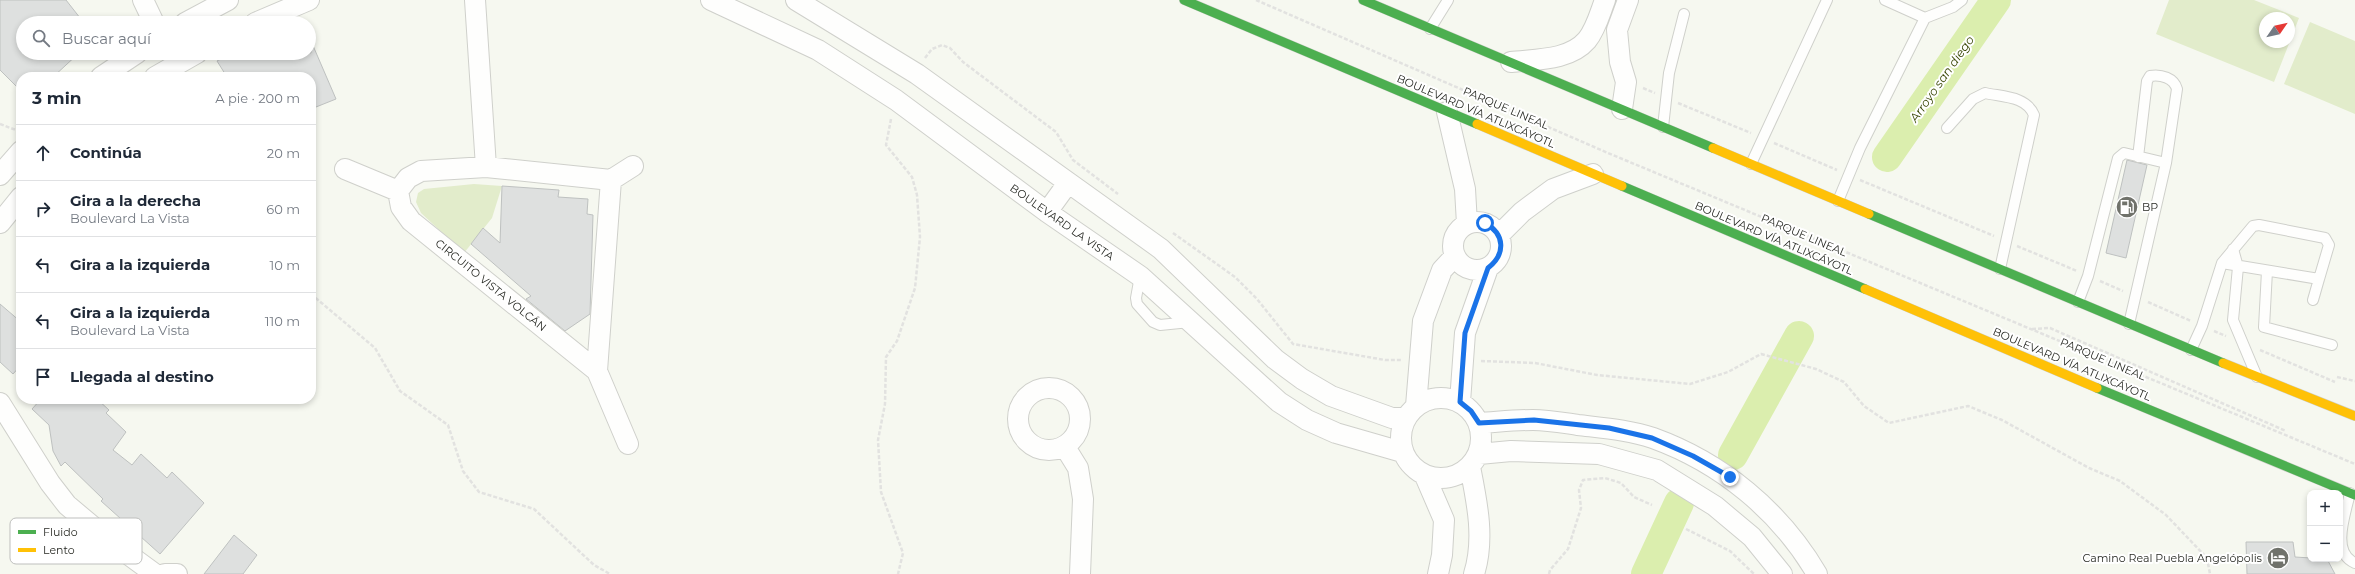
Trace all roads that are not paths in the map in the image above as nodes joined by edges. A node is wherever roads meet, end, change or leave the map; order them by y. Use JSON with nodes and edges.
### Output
{"nodes":[{"id":1,"x":143,"y":0,"type":"edge"},
{"id":2,"x":228,"y":0,"type":"edge"},
{"id":3,"x":309,"y":0,"type":"edge"},
{"id":4,"x":475,"y":0,"type":"edge"},
{"id":5,"x":711,"y":0,"type":"edge"},
{"id":6,"x":796,"y":0,"type":"edge"},
{"id":7,"x":1184,"y":0,"type":"edge"},
{"id":8,"x":1363,"y":0,"type":"edge"},
{"id":9,"x":1448,"y":0,"type":"edge"},
{"id":10,"x":1605,"y":0,"type":"edge"},
{"id":11,"x":1628,"y":0,"type":"edge"},
{"id":12,"x":1827,"y":0,"type":"edge"},
{"id":13,"x":1885,"y":0,"type":"edge"},
{"id":14,"x":1962,"y":0,"type":"edge"},
{"id":15,"x":1684,"y":14,"type":"dead end"},
{"id":16,"x":151,"y":16,"type":"edge"},
{"id":17,"x":198,"y":16,"type":"edge"},
{"id":18,"x":271,"y":16,"type":"edge"},
{"id":19,"x":1925,"y":18,"type":"junction"},
{"id":20,"x":1430,"y":28,"type":"junction"},
{"id":21,"x":126,"y":60,"type":"edge"},
{"id":22,"x":185,"y":60,"type":"edge"},
{"id":23,"x":1511,"y":62,"type":"junction"},
{"id":24,"x":108,"y":72,"type":"edge"},
{"id":25,"x":164,"y":72,"type":"edge"},
{"id":26,"x":1622,"y":109,"type":"junction"},
{"id":27,"x":1447,"y":112,"type":"junction"},
{"id":28,"x":1663,"y":127,"type":"junction"},
{"id":29,"x":1947,"y":128,"type":"dead end"},
{"id":30,"x":16,"y":157,"type":"edge"},
{"id":31,"x":2138,"y":157,"type":"junction"},
{"id":32,"x":2166,"y":163,"type":"junction"},
{"id":33,"x":1751,"y":164,"type":"junction"},
{"id":34,"x":633,"y":166,"type":"dead end"},
{"id":35,"x":486,"y":167,"type":"junction"},
{"id":36,"x":345,"y":169,"type":"dead end"},
{"id":37,"x":1593,"y":174,"type":"junction"},
{"id":38,"x":0,"y":175,"type":"edge"},
{"id":39,"x":611,"y":180,"type":"junction"},
{"id":40,"x":1068,"y":183,"type":"junction"},
{"id":41,"x":398,"y":190,"type":"junction"},
{"id":42,"x":1838,"y":200,"type":"junction"},
{"id":43,"x":16,"y":203,"type":"edge"},
{"id":44,"x":1047,"y":212,"type":"junction"},
{"id":45,"x":0,"y":223,"type":"edge"},
{"id":46,"x":1467,"y":224,"type":"junction"},
{"id":47,"x":1499,"y":235,"type":"junction"},
{"id":48,"x":2233,"y":249,"type":"junction"},
{"id":49,"x":1456,"y":256,"type":"junction"},
{"id":50,"x":2222,"y":263,"type":"junction"},
{"id":51,"x":2238,"y":267,"type":"junction"},
{"id":52,"x":1488,"y":268,"type":"junction"},
{"id":53,"x":2000,"y":269,"type":"junction"},
{"id":54,"x":2267,"y":271,"type":"junction"},
{"id":55,"x":2319,"y":278,"type":"junction"},
{"id":56,"x":2313,"y":300,"type":"dead end"},
{"id":57,"x":2078,"y":302,"type":"junction"},
{"id":58,"x":2129,"y":324,"type":"junction"},
{"id":59,"x":2332,"y":346,"type":"dead end"},
{"id":60,"x":2191,"y":350,"type":"junction"},
{"id":61,"x":597,"y":371,"type":"junction"},
{"id":62,"x":2258,"y":378,"type":"junction"},
{"id":63,"x":1460,"y":402,"type":"junction"},
{"id":64,"x":0,"y":403,"type":"edge"},
{"id":65,"x":1410,"y":412,"type":"junction"},
{"id":66,"x":2355,"y":416,"type":"edge"},
{"id":67,"x":1479,"y":423,"type":"junction"},
{"id":68,"x":628,"y":444,"type":"dead end"},
{"id":69,"x":1065,"y":447,"type":"dead end"},
{"id":70,"x":1402,"y":452,"type":"junction"},
{"id":71,"x":1475,"y":460,"type":"junction"},
{"id":72,"x":1425,"y":476,"type":"junction"},
{"id":73,"x":2353,"y":494,"type":"edge"},
{"id":74,"x":83,"y":518,"type":"edge"},
{"id":75,"x":2355,"y":563,"type":"edge"},
{"id":76,"x":141,"y":564,"type":"edge"},
{"id":77,"x":155,"y":574,"type":"edge"},
{"id":78,"x":164,"y":574,"type":"edge"},
{"id":79,"x":177,"y":574,"type":"edge"},
{"id":80,"x":1080,"y":574,"type":"edge"},
{"id":81,"x":1438,"y":574,"type":"edge"},
{"id":82,"x":1474,"y":574,"type":"edge"},
{"id":83,"x":1782,"y":574,"type":"edge"},
{"id":84,"x":1817,"y":574,"type":"edge"}],
"edges":[{"from":1,"to":16,"type":"street"},
{"from":2,"to":17,"type":"street"},
{"from":3,"to":18,"type":"street"},
{"from":4,"to":35,"type":"street"},
{"from":5,"to":44,"type":"street","name":"BOULEVARD LA VISTA"},
{"from":6,"to":40,"type":"street"},
{"from":7,"to":27,"type":"main road","name":"BOULEVARD VÍA ATLIXCÁYOTL"},
{"from":8,"to":20,"type":"main road"},
{"from":9,"to":20,"type":"lane"},
{"from":10,"to":23,"type":"street"},
{"from":11,"to":26,"type":"street"},
{"from":12,"to":33,"type":"lane"},
{"from":13,"to":19,"type":"lane"},
{"from":14,"to":19,"type":"lane"},
{"from":15,"to":28,"type":"lane"},
{"from":19,"to":42,"type":"lane"},
{"from":20,"to":23,"type":"main road"},
{"from":21,"to":24,"type":"street"},
{"from":22,"to":25,"type":"street"},
{"from":23,"to":26,"type":"main road"},
{"from":26,"to":28,"type":"main road"},
{"from":27,"to":37,"type":"main road","name":"BOULEVARD VÍA ATLIXCÁYOTL"},
{"from":27,"to":46,"type":"street"},
{"from":28,"to":33,"type":"main road"},
{"from":29,"to":53,"type":"lane"},
{"from":30,"to":38,"type":"street"},
{"from":31,"to":32,"type":"lane"},
{"from":31,"to":32,"type":"lane"},
{"from":31,"to":57,"type":"lane"},
{"from":32,"to":58,"type":"lane"},
{"from":33,"to":42,"type":"main road"},
{"from":34,"to":39,"type":"street"},
{"from":35,"to":39,"type":"street"},
{"from":35,"to":41,"type":"street"},
{"from":36,"to":41,"type":"street"},
{"from":37,"to":47,"type":"street"},
{"from":37,"to":73,"type":"main road","name":"BOULEVARD VÍA ATLIXCÁYOTL"},
{"from":39,"to":61,"type":"street","name":"CIRCUITO VISTA VOLCÁN"},
{"from":40,"to":44,"type":"street"},
{"from":40,"to":65,"type":"street"},
{"from":41,"to":61,"type":"street","name":"CIRCUITO VISTA VOLCÁN"},
{"from":42,"to":53,"type":"main road"},
{"from":43,"to":45,"type":"street"},
{"from":44,"to":70,"type":"street","name":"BOULEVARD LA VISTA"},
{"from":46,"to":47,"type":"street"},
{"from":46,"to":49,"type":"street"},
{"from":47,"to":52,"type":"street"},
{"from":48,"to":50,"type":"lane"},
{"from":48,"to":51,"type":"lane"},
{"from":48,"to":55,"type":"lane"},
{"from":49,"to":52,"type":"street"},
{"from":49,"to":65,"type":"street"},
{"from":50,"to":51,"type":"lane"},
{"from":50,"to":60,"type":"lane"},
{"from":51,"to":54,"type":"lane"},
{"from":51,"to":62,"type":"lane"},
{"from":52,"to":63,"type":"street"},
{"from":53,"to":57,"type":"main road"},
{"from":54,"to":55,"type":"lane"},
{"from":54,"to":59,"type":"lane"},
{"from":55,"to":56,"type":"lane"},
{"from":57,"to":58,"type":"main road"},
{"from":58,"to":60,"type":"main road"},
{"from":60,"to":62,"type":"main road"},
{"from":61,"to":68,"type":"street","name":"CIRCUITO VISTA VOLCÁN"},
{"from":62,"to":66,"type":"main road"},
{"from":63,"to":65,"type":"street"},
{"from":63,"to":67,"type":"street"},
{"from":64,"to":74,"type":"street"},
{"from":65,"to":70,"type":"street"},
{"from":67,"to":71,"type":"street"},
{"from":67,"to":84,"type":"street"},
{"from":69,"to":80,"type":"street"},
{"from":70,"to":72,"type":"street"},
{"from":71,"to":72,"type":"street"},
{"from":71,"to":82,"type":"street"},
{"from":71,"to":83,"type":"street"},
{"from":72,"to":81,"type":"street"},
{"from":73,"to":75,"type":"lane"},
{"from":76,"to":77,"type":"street"},
{"from":78,"to":79,"type":"street"}]}
